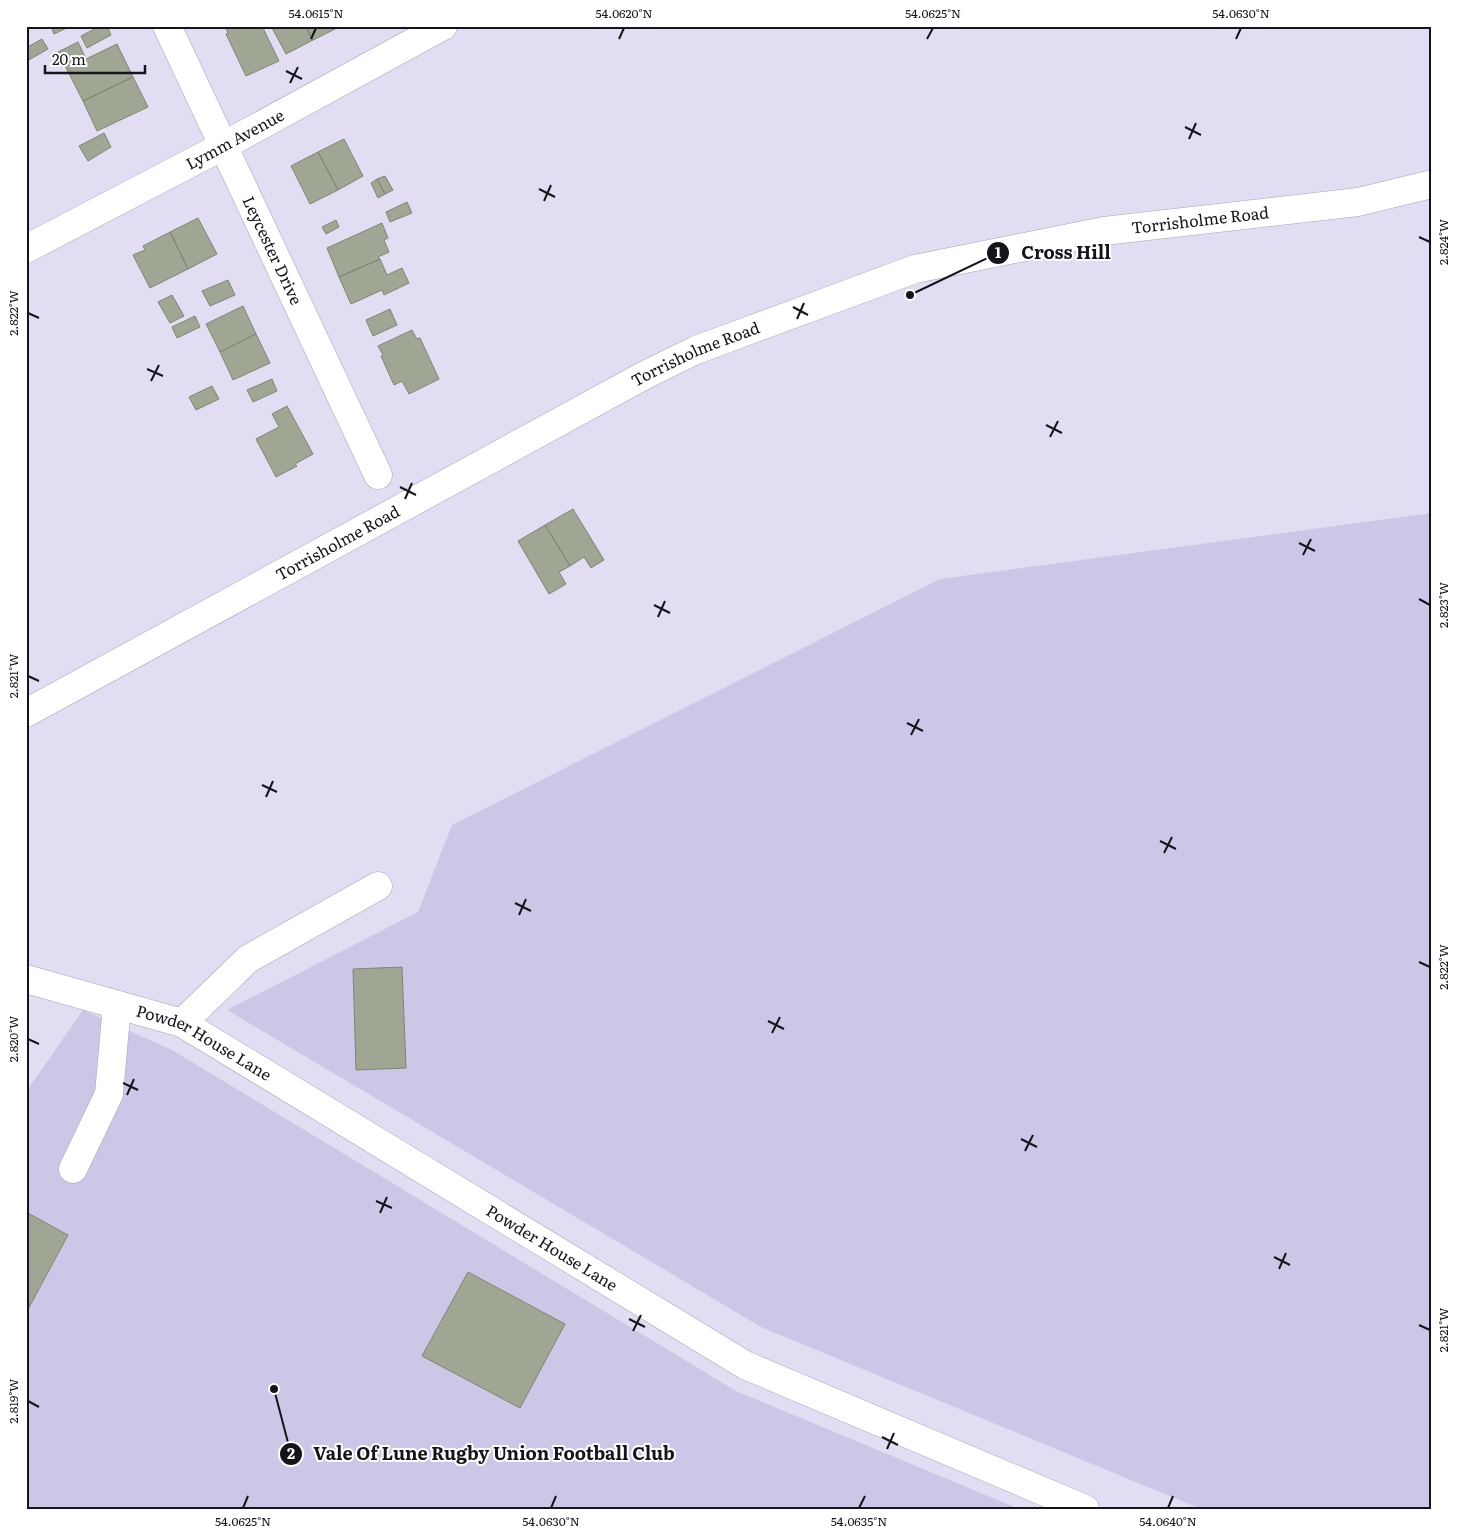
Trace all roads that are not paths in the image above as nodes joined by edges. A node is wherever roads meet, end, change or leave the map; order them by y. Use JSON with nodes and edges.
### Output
{"nodes":[{"id":1,"x":167,"y":26,"type":"edge"},
{"id":2,"x":443,"y":26,"type":"edge"},
{"id":3,"x":223,"y":146,"type":"junction"},
{"id":4,"x":1432,"y":184,"type":"edge"},
{"id":5,"x":26,"y":249,"type":"edge"},
{"id":6,"x":378,"y":475,"type":"dead end"},
{"id":7,"x":26,"y":713,"type":"edge"},
{"id":8,"x":378,"y":886,"type":"dead end"},
{"id":9,"x":26,"y":979,"type":"edge"},
{"id":10,"x":117,"y":1005,"type":"junction"},
{"id":11,"x":182,"y":1023,"type":"junction"},
{"id":12,"x":73,"y":1168,"type":"dead end"},
{"id":13,"x":1085,"y":1509,"type":"edge"}],
"edges":[{"from":1,"to":3,"type":"street","name":"Leycester Drive"},
{"from":2,"to":3,"type":"street","name":"Lymm Avenue"},
{"from":3,"to":5,"type":"street","name":"Lymm Avenue"},
{"from":3,"to":6,"type":"street","name":"Leycester Drive"},
{"from":4,"to":7,"type":"street","name":"Torrisholme Road"},
{"from":8,"to":11,"type":"street"},
{"from":9,"to":10,"type":"street","name":"Powder House Lane"},
{"from":10,"to":11,"type":"street","name":"Powder House Lane"},
{"from":10,"to":12,"type":"street"},
{"from":11,"to":13,"type":"street","name":"Powder House Lane"}]}
